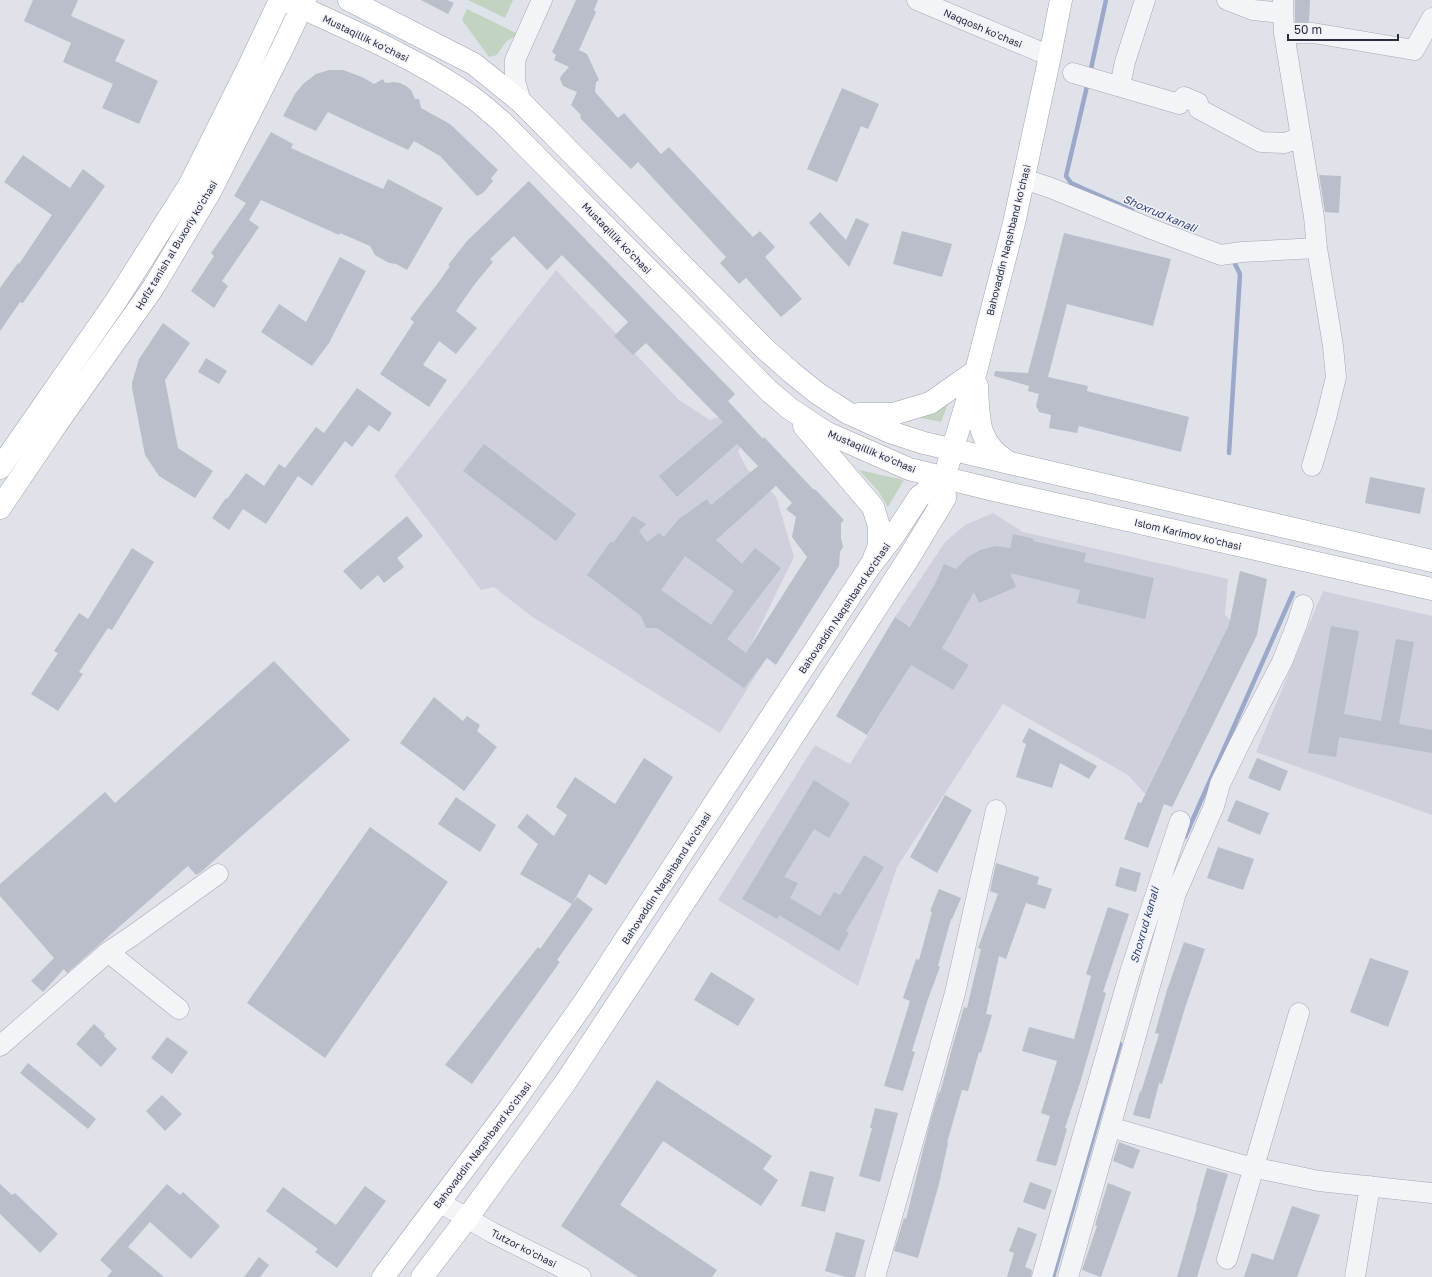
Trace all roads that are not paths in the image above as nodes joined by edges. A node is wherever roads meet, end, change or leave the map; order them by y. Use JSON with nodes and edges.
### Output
{"nodes":[{"id":1,"x":280,"y":0,"type":"edge"},
{"id":2,"x":349,"y":0,"type":"edge"},
{"id":3,"x":542,"y":0,"type":"edge"},
{"id":4,"x":917,"y":0,"type":"edge"},
{"id":5,"x":1061,"y":0,"type":"edge"},
{"id":6,"x":1145,"y":0,"type":"edge"},
{"id":7,"x":1227,"y":0,"type":"edge"},
{"id":8,"x":297,"y":3,"type":"edge"},
{"id":9,"x":1283,"y":7,"type":"edge"},
{"id":10,"x":1432,"y":18,"type":"edge"},
{"id":11,"x":1284,"y":33,"type":"junction"},
{"id":12,"x":1050,"y":56,"type":"junction"},
{"id":13,"x":1084,"y":76,"type":"dead end"},
{"id":14,"x":1120,"y":86,"type":"junction"},
{"id":15,"x":521,"y":102,"type":"junction"},
{"id":16,"x":1301,"y":137,"type":"junction"},
{"id":17,"x":1024,"y":179,"type":"junction"},
{"id":18,"x":1317,"y":248,"type":"junction"},
{"id":19,"x":976,"y":371,"type":"junction"},
{"id":20,"x":789,"y":408,"type":"junction"},
{"id":21,"x":848,"y":413,"type":"junction"},
{"id":22,"x":952,"y":450,"type":"junction"},
{"id":23,"x":1008,"y":463,"type":"junction"},
{"id":24,"x":1312,"y":466,"type":"dead end"},
{"id":25,"x":0,"y":468,"type":"edge"},
{"id":26,"x":944,"y":478,"type":"junction"},
{"id":27,"x":0,"y":508,"type":"edge"},
{"id":28,"x":1432,"y":561,"type":"edge"},
{"id":29,"x":870,"y":566,"type":"junction"},
{"id":30,"x":1432,"y":589,"type":"edge"},
{"id":31,"x":1303,"y":605,"type":"dead end"},
{"id":32,"x":996,"y":810,"type":"dead end"},
{"id":33,"x":1180,"y":821,"type":"dead end"},
{"id":34,"x":218,"y":874,"type":"dead end"},
{"id":35,"x":108,"y":952,"type":"junction"},
{"id":36,"x":179,"y":1009,"type":"dead end"},
{"id":37,"x":1299,"y":1013,"type":"dead end"},
{"id":38,"x":0,"y":1046,"type":"edge"},
{"id":39,"x":1110,"y":1127,"type":"junction"},
{"id":40,"x":1254,"y":1167,"type":"junction"},
{"id":41,"x":1370,"y":1186,"type":"junction"},
{"id":42,"x":1432,"y":1193,"type":"edge"},
{"id":43,"x":439,"y":1202,"type":"junction"},
{"id":44,"x":468,"y":1218,"type":"junction"},
{"id":45,"x":1226,"y":1259,"type":"dead end"},
{"id":46,"x":383,"y":1277,"type":"edge"},
{"id":47,"x":422,"y":1277,"type":"edge"},
{"id":48,"x":581,"y":1277,"type":"edge"},
{"id":49,"x":875,"y":1277,"type":"edge"},
{"id":50,"x":1042,"y":1277,"type":"edge"},
{"id":51,"x":1068,"y":1277,"type":"edge"},
{"id":52,"x":1355,"y":1277,"type":"edge"}],
"edges":[{"from":1,"to":25,"type":"main road","name":"Hofiz tanish al Buxoriy ko'chasi"},
{"from":2,"to":15,"type":"main road"},
{"from":3,"to":15,"type":"street"},
{"from":4,"to":12,"type":"street","name":"Naqqosh ko'chasi"},
{"from":5,"to":12,"type":"main road","name":"Bahovaddin Naqshband ko'chasi"},
{"from":6,"to":14,"type":"street"},
{"from":7,"to":9,"type":"street"},
{"from":8,"to":20,"type":"main road","name":"Mustaqillik ko'chasi"},
{"from":8,"to":27,"type":"main road","name":"Hofiz tanish al Buxoriy ko'chasi"},
{"from":9,"to":11,"type":"street"},
{"from":10,"to":11,"type":"street"},
{"from":11,"to":16,"type":"street"},
{"from":12,"to":17,"type":"main road","name":"Bahovaddin Naqshband ko'chasi"},
{"from":13,"to":14,"type":"street"},
{"from":14,"to":16,"type":"street"},
{"from":15,"to":21,"type":"main road"},
{"from":16,"to":18,"type":"street"},
{"from":17,"to":18,"type":"street"},
{"from":17,"to":19,"type":"main road","name":"Bahovaddin Naqshband ko'chasi"},
{"from":18,"to":24,"type":"street"},
{"from":19,"to":21,"type":"main road"},
{"from":19,"to":22,"type":"main road","name":"Bahovaddin Naqshband ko'chasi"},
{"from":19,"to":23,"type":"main road"},
{"from":20,"to":26,"type":"main road","name":"Mustaqillik ko'chasi"},
{"from":20,"to":29,"type":"main road"},
{"from":21,"to":22,"type":"main road"},
{"from":22,"to":23,"type":"main road"},
{"from":22,"to":26,"type":"main road","name":"Bahovaddin Naqshband ko'chasi"},
{"from":23,"to":28,"type":"main road"},
{"from":26,"to":29,"type":"main road","name":"Bahovaddin Naqshband ko'chasi"},
{"from":26,"to":30,"type":"main road","name":"Islom Karimov ko'chasi"},
{"from":26,"to":44,"type":"main road","name":"Bahovaddin Naqshband ko'chasi"},
{"from":29,"to":43,"type":"main road","name":"Bahovaddin Naqshband ko'chasi"},
{"from":31,"to":39,"type":"street"},
{"from":32,"to":49,"type":"street"},
{"from":33,"to":50,"type":"street"},
{"from":34,"to":35,"type":"street"},
{"from":35,"to":36,"type":"street"},
{"from":35,"to":38,"type":"street"},
{"from":37,"to":40,"type":"street"},
{"from":39,"to":40,"type":"street"},
{"from":39,"to":51,"type":"street"},
{"from":40,"to":41,"type":"street"},
{"from":40,"to":45,"type":"street"},
{"from":41,"to":42,"type":"street"},
{"from":41,"to":52,"type":"street"},
{"from":43,"to":44,"type":"street","name":"Tutzor ko'chasi"},
{"from":43,"to":46,"type":"main road","name":"Bahovaddin Naqshband ko'chasi"},
{"from":44,"to":47,"type":"main road","name":"Bahovaddin Naqshband ko'chasi"},
{"from":44,"to":48,"type":"street","name":"Tutzor ko'chasi"}]}
